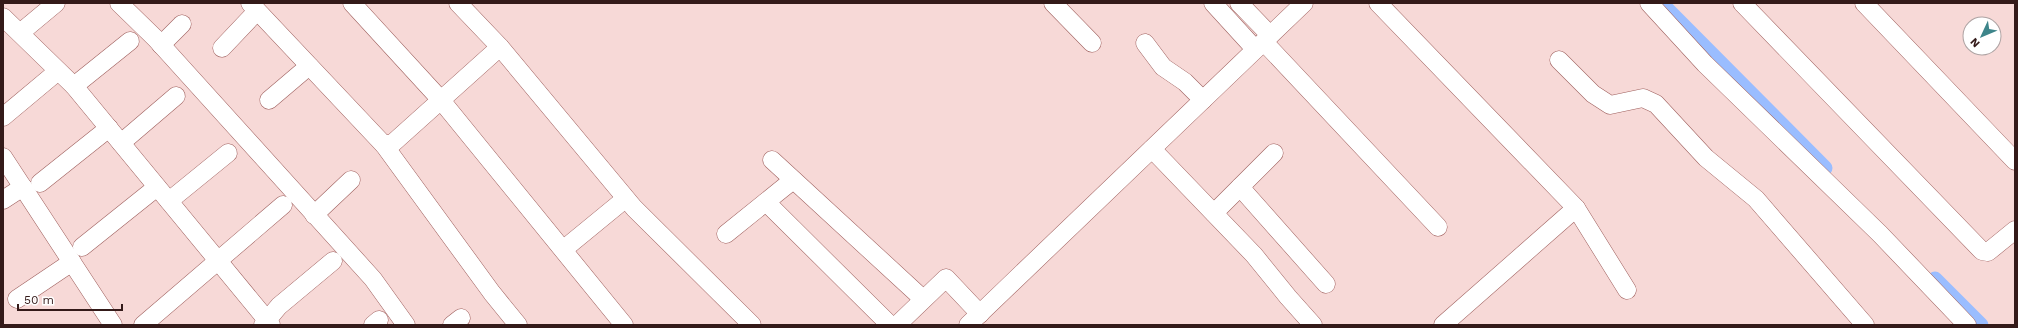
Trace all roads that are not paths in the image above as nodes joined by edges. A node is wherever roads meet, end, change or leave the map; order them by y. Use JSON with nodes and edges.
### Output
{"nodes":[{"id":1,"x":56,"y":3,"type":"edge"},
{"id":2,"x":119,"y":3,"type":"edge"},
{"id":3,"x":352,"y":3,"type":"edge"},
{"id":4,"x":458,"y":3,"type":"edge"},
{"id":5,"x":1053,"y":3,"type":"edge"},
{"id":6,"x":1213,"y":3,"type":"edge"},
{"id":7,"x":1239,"y":3,"type":"edge"},
{"id":8,"x":1378,"y":3,"type":"edge"},
{"id":9,"x":1649,"y":3,"type":"edge"},
{"id":10,"x":1742,"y":3,"type":"edge"},
{"id":11,"x":1864,"y":3,"type":"edge"},
{"id":12,"x":1302,"y":4,"type":"edge"},
{"id":13,"x":254,"y":7,"type":"edge"},
{"id":14,"x":3,"y":18,"type":"edge"},
{"id":15,"x":182,"y":24,"type":"dead end"},
{"id":16,"x":20,"y":33,"type":"junction"},
{"id":17,"x":130,"y":41,"type":"dead end"},
{"id":18,"x":1263,"y":42,"type":"junction"},
{"id":19,"x":1092,"y":43,"type":"dead end"},
{"id":20,"x":1144,"y":43,"type":"dead end"},
{"id":21,"x":160,"y":45,"type":"junction"},
{"id":22,"x":500,"y":47,"type":"junction"},
{"id":23,"x":222,"y":48,"type":"dead end"},
{"id":24,"x":1559,"y":60,"type":"dead end"},
{"id":25,"x":309,"y":66,"type":"junction"},
{"id":26,"x":58,"y":71,"type":"junction"},
{"id":27,"x":74,"y":86,"type":"junction"},
{"id":28,"x":176,"y":96,"type":"dead end"},
{"id":29,"x":440,"y":99,"type":"junction"},
{"id":30,"x":269,"y":100,"type":"dead end"},
{"id":31,"x":1203,"y":100,"type":"junction"},
{"id":32,"x":3,"y":117,"type":"edge"},
{"id":33,"x":109,"y":128,"type":"junction"},
{"id":34,"x":121,"y":143,"type":"junction"},
{"id":35,"x":384,"y":145,"type":"junction"},
{"id":36,"x":1152,"y":149,"type":"junction"},
{"id":37,"x":228,"y":153,"type":"dead end"},
{"id":38,"x":1274,"y":153,"type":"dead end"},
{"id":39,"x":3,"y":157,"type":"edge"},
{"id":40,"x":772,"y":160,"type":"dead end"},
{"id":41,"x":2015,"y":161,"type":"edge"},
{"id":42,"x":351,"y":180,"type":"dead end"},
{"id":43,"x":793,"y":180,"type":"junction"},
{"id":44,"x":31,"y":185,"type":"junction"},
{"id":45,"x":157,"y":187,"type":"junction"},
{"id":46,"x":1240,"y":187,"type":"junction"},
{"id":47,"x":625,"y":199,"type":"junction"},
{"id":48,"x":3,"y":200,"type":"edge"},
{"id":49,"x":169,"y":201,"type":"junction"},
{"id":50,"x":766,"y":202,"type":"junction"},
{"id":51,"x":283,"y":205,"type":"dead end"},
{"id":52,"x":1576,"y":208,"type":"junction"},
{"id":53,"x":1214,"y":213,"type":"junction"},
{"id":54,"x":314,"y":215,"type":"junction"},
{"id":55,"x":1438,"y":227,"type":"dead end"},
{"id":56,"x":2015,"y":230,"type":"edge"},
{"id":57,"x":726,"y":234,"type":"dead end"},
{"id":58,"x":564,"y":249,"type":"junction"},
{"id":59,"x":77,"y":255,"type":"junction"},
{"id":60,"x":216,"y":260,"type":"junction"},
{"id":61,"x":333,"y":260,"type":"dead end"},
{"id":62,"x":1326,"y":284,"type":"dead end"},
{"id":63,"x":1628,"y":290,"type":"dead end"},
{"id":64,"x":17,"y":299,"type":"dead end"},
{"id":65,"x":923,"y":299,"type":"junction"},
{"id":66,"x":974,"y":319,"type":"edge"},
{"id":67,"x":267,"y":323,"type":"edge"},
{"id":68,"x":113,"y":325,"type":"edge"},
{"id":69,"x":143,"y":325,"type":"edge"},
{"id":70,"x":406,"y":325,"type":"edge"},
{"id":71,"x":518,"y":325,"type":"edge"},
{"id":72,"x":624,"y":325,"type":"edge"},
{"id":73,"x":752,"y":325,"type":"edge"},
{"id":74,"x":890,"y":325,"type":"edge"},
{"id":75,"x":897,"y":325,"type":"edge"},
{"id":76,"x":1313,"y":325,"type":"edge"},
{"id":77,"x":1443,"y":325,"type":"edge"},
{"id":78,"x":1865,"y":325,"type":"edge"},
{"id":79,"x":1967,"y":325,"type":"edge"}],
"edges":[{"from":1,"to":16,"type":"street"},
{"from":2,"to":21,"type":"street"},
{"from":3,"to":29,"type":"street"},
{"from":4,"to":22,"type":"street"},
{"from":5,"to":19,"type":"street"},
{"from":6,"to":18,"type":"street"},
{"from":7,"to":18,"type":"street"},
{"from":8,"to":52,"type":"street"},
{"from":9,"to":79,"type":"street"},
{"from":10,"to":56,"type":"street"},
{"from":11,"to":41,"type":"street"},
{"from":12,"to":18,"type":"street"},
{"from":13,"to":23,"type":"street"},
{"from":13,"to":25,"type":"street"},
{"from":14,"to":16,"type":"street"},
{"from":15,"to":21,"type":"street"},
{"from":16,"to":26,"type":"street"},
{"from":17,"to":27,"type":"street"},
{"from":18,"to":31,"type":"street"},
{"from":18,"to":55,"type":"street"},
{"from":20,"to":31,"type":"street"},
{"from":21,"to":54,"type":"street"},
{"from":22,"to":29,"type":"street"},
{"from":22,"to":47,"type":"street"},
{"from":24,"to":78,"type":"street"},
{"from":25,"to":30,"type":"street"},
{"from":25,"to":35,"type":"street"},
{"from":26,"to":27,"type":"street"},
{"from":26,"to":32,"type":"street"},
{"from":27,"to":33,"type":"street"},
{"from":28,"to":34,"type":"street"},
{"from":29,"to":35,"type":"street"},
{"from":29,"to":58,"type":"street"},
{"from":31,"to":36,"type":"street"},
{"from":33,"to":34,"type":"street"},
{"from":33,"to":44,"type":"street"},
{"from":34,"to":45,"type":"street"},
{"from":35,"to":71,"type":"street"},
{"from":36,"to":53,"type":"street"},
{"from":36,"to":66,"type":"street"},
{"from":37,"to":49,"type":"street"},
{"from":38,"to":46,"type":"street"},
{"from":39,"to":44,"type":"street"},
{"from":40,"to":43,"type":"street"},
{"from":42,"to":54,"type":"street"},
{"from":43,"to":50,"type":"street"},
{"from":43,"to":65,"type":"street"},
{"from":44,"to":48,"type":"street"},
{"from":44,"to":59,"type":"street"},
{"from":45,"to":49,"type":"street"},
{"from":45,"to":59,"type":"street"},
{"from":46,"to":53,"type":"street"},
{"from":46,"to":62,"type":"street"},
{"from":47,"to":58,"type":"street"},
{"from":47,"to":73,"type":"street"},
{"from":49,"to":60,"type":"street"},
{"from":50,"to":57,"type":"street"},
{"from":50,"to":74,"type":"street"},
{"from":51,"to":60,"type":"street"},
{"from":52,"to":63,"type":"street"},
{"from":52,"to":77,"type":"street"},
{"from":53,"to":76,"type":"street"},
{"from":54,"to":70,"type":"street"},
{"from":58,"to":72,"type":"street"},
{"from":59,"to":64,"type":"street"},
{"from":59,"to":68,"type":"street"},
{"from":60,"to":67,"type":"street"},
{"from":60,"to":69,"type":"street"},
{"from":61,"to":67,"type":"street"},
{"from":65,"to":66,"type":"street"},
{"from":65,"to":75,"type":"street"}]}
